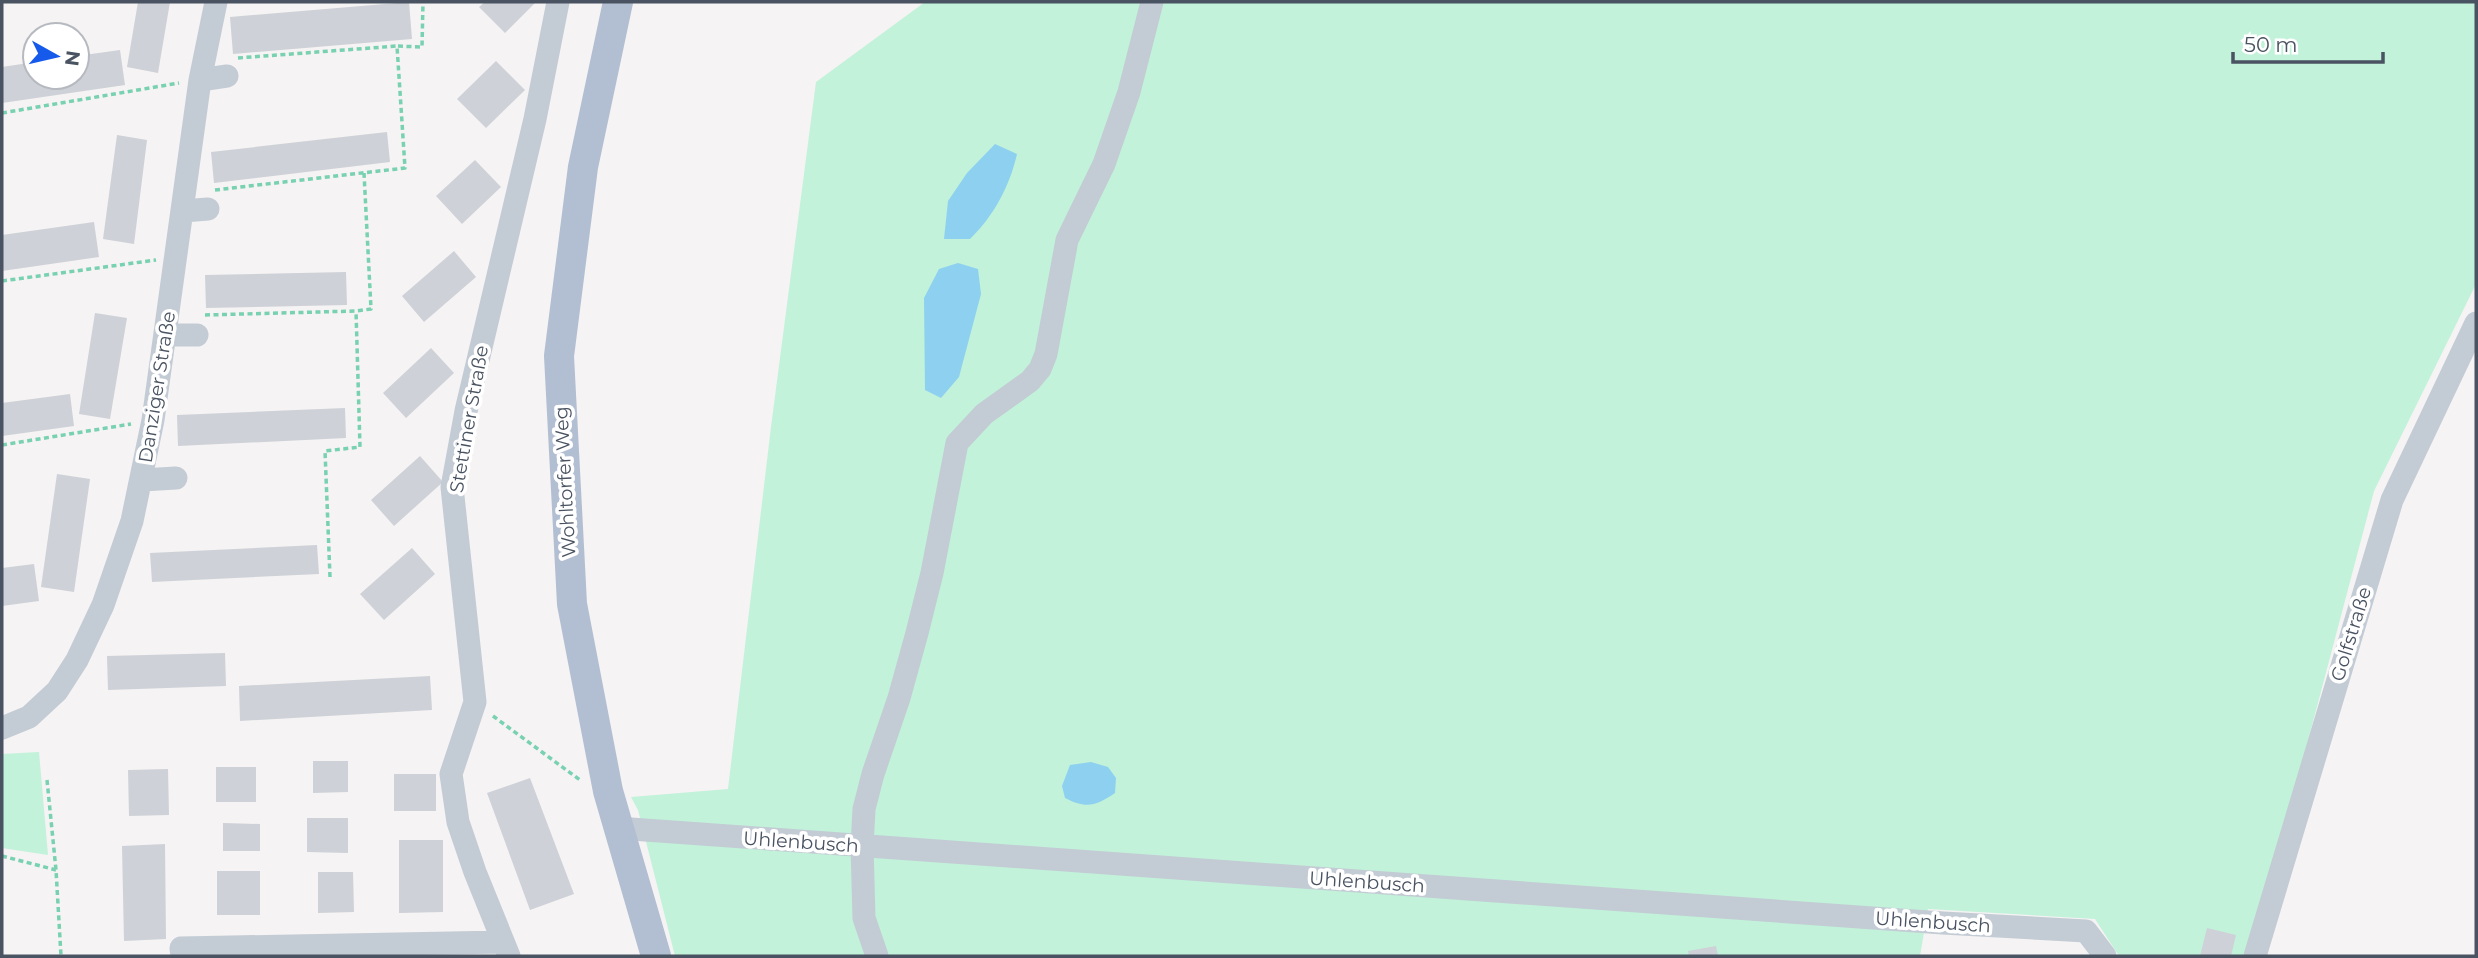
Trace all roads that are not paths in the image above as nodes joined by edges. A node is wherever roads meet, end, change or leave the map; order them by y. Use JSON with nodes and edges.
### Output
{"nodes":[{"id":1,"x":216,"y":2,"type":"edge"},
{"id":2,"x":558,"y":2,"type":"edge"},
{"id":3,"x":618,"y":2,"type":"edge"},
{"id":4,"x":1152,"y":2,"type":"edge"},
{"id":5,"x":202,"y":70,"type":"junction"},
{"id":6,"x":227,"y":76,"type":"dead end"},
{"id":7,"x":184,"y":202,"type":"junction"},
{"id":8,"x":208,"y":209,"type":"dead end"},
{"id":9,"x":2476,"y":323,"type":"edge"},
{"id":10,"x":167,"y":326,"type":"junction"},
{"id":11,"x":197,"y":335,"type":"dead end"},
{"id":12,"x":176,"y":478,"type":"dead end"},
{"id":13,"x":142,"y":480,"type":"junction"},
{"id":14,"x":2,"y":728,"type":"edge"},
{"id":15,"x":617,"y":828,"type":"junction"},
{"id":16,"x":862,"y":846,"type":"junction"},
{"id":17,"x":505,"y":949,"type":"edge"},
{"id":18,"x":182,"y":956,"type":"edge"},
{"id":19,"x":656,"y":956,"type":"edge"},
{"id":20,"x":877,"y":956,"type":"edge"},
{"id":21,"x":2105,"y":956,"type":"edge"},
{"id":22,"x":2255,"y":956,"type":"edge"}],
"edges":[{"from":1,"to":5,"type":"street","name":"Danziger Straße"},
{"from":2,"to":17,"type":"street","name":"Stettiner Straße"},
{"from":3,"to":15,"type":"main road","name":"Wohltorfer Weg"},
{"from":4,"to":16,"type":"street"},
{"from":5,"to":6,"type":"street"},
{"from":5,"to":7,"type":"street","name":"Danziger Straße"},
{"from":7,"to":8,"type":"street"},
{"from":7,"to":10,"type":"street","name":"Danziger Straße"},
{"from":9,"to":22,"type":"street","name":"Golfstraße"},
{"from":10,"to":11,"type":"street"},
{"from":10,"to":13,"type":"street","name":"Danziger Straße"},
{"from":12,"to":13,"type":"street"},
{"from":13,"to":14,"type":"street","name":"Danziger Straße"},
{"from":15,"to":16,"type":"street","name":"Uhlenbusch"},
{"from":15,"to":19,"type":"main road","name":"Wohltorfer Weg"},
{"from":16,"to":20,"type":"street"},
{"from":16,"to":21,"type":"street","name":"Uhlenbusch"},
{"from":17,"to":18,"type":"street"}]}
